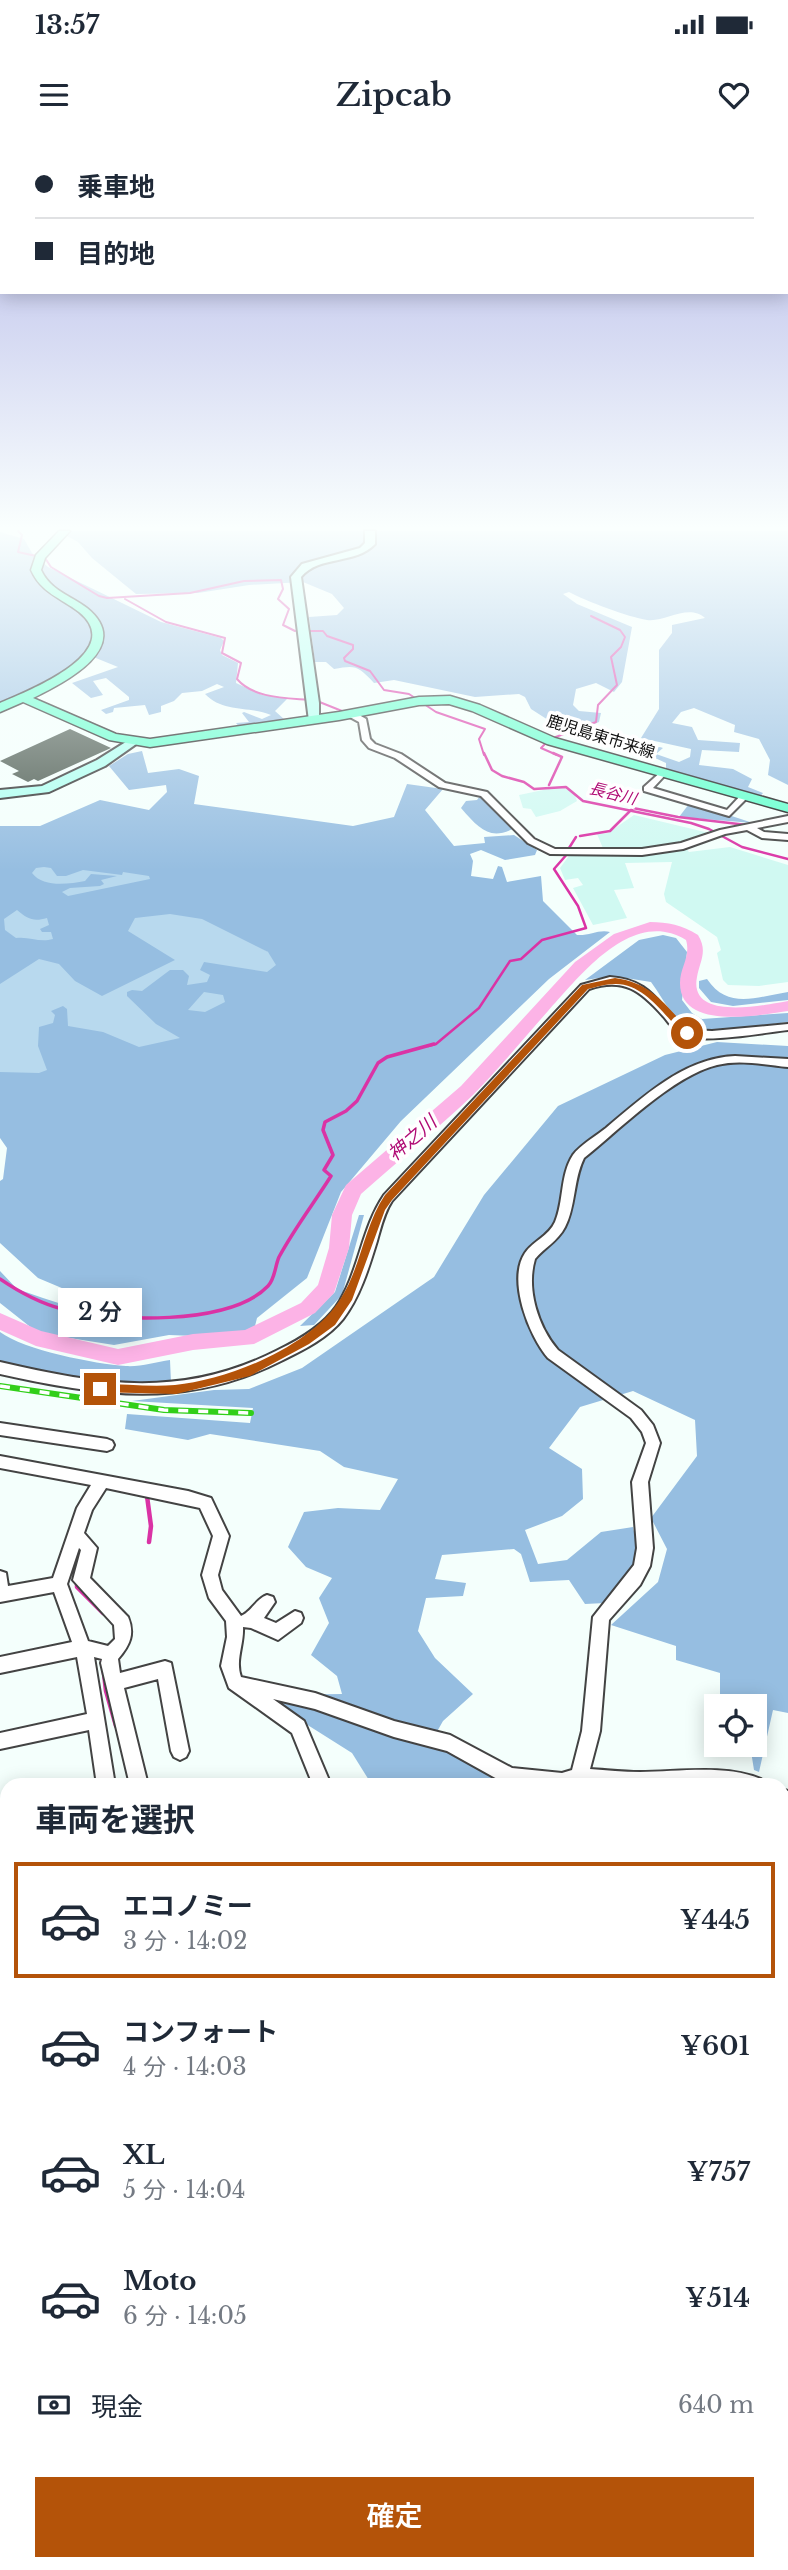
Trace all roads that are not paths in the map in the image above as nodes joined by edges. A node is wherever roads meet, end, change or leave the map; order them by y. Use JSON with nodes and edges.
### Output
{"nodes":[{"id":1,"x":95,"y":644,"type":"edge"},
{"id":2,"x":305,"y":644,"type":"edge"},
{"id":3,"x":23,"y":698,"type":"junction"},
{"id":4,"x":0,"y":708,"type":"edge"},
{"id":5,"x":351,"y":714,"type":"junction"},
{"id":6,"x":313,"y":719,"type":"junction"},
{"id":7,"x":132,"y":742,"type":"junction"},
{"id":8,"x":663,"y":773,"type":"junction"},
{"id":9,"x":0,"y":794,"type":"edge"},
{"id":10,"x":745,"y":796,"type":"junction"},
{"id":11,"x":788,"y":808,"type":"edge"},
{"id":12,"x":788,"y":819,"type":"edge"},
{"id":13,"x":750,"y":828,"type":"junction"},
{"id":14,"x":788,"y":837,"type":"edge"},
{"id":15,"x":788,"y":1027,"type":"edge"},
{"id":16,"x":788,"y":1063,"type":"edge"},
{"id":17,"x":0,"y":1368,"type":"edge"},
{"id":18,"x":2,"y":1433,"type":"edge"},
{"id":19,"x":107,"y":1445,"type":"dead end"},
{"id":20,"x":0,"y":1462,"type":"edge"},
{"id":21,"x":102,"y":1481,"type":"junction"},
{"id":22,"x":76,"y":1535,"type":"junction"},
{"id":23,"x":0,"y":1578,"type":"edge"},
{"id":24,"x":59,"y":1584,"type":"junction"},
{"id":25,"x":0,"y":1595,"type":"edge"},
{"id":26,"x":267,"y":1601,"type":"dead end"},
{"id":27,"x":295,"y":1618,"type":"dead end"},
{"id":28,"x":252,"y":1620,"type":"junction"},
{"id":29,"x":234,"y":1622,"type":"junction"},
{"id":30,"x":100,"y":1651,"type":"junction"},
{"id":31,"x":0,"y":1665,"type":"edge"},
{"id":32,"x":235,"y":1682,"type":"junction"},
{"id":33,"x":114,"y":1683,"type":"junction"},
{"id":34,"x":95,"y":1720,"type":"junction"},
{"id":35,"x":0,"y":1741,"type":"edge"},
{"id":36,"x":180,"y":1751,"type":"dead end"},
{"id":37,"x":105,"y":1778,"type":"edge"},
{"id":38,"x":137,"y":1778,"type":"edge"},
{"id":39,"x":319,"y":1778,"type":"edge"},
{"id":40,"x":520,"y":1778,"type":"edge"},
{"id":41,"x":579,"y":1778,"type":"edge"}],
"edges":[{"from":1,"to":3,"type":"main road"},
{"from":2,"to":6,"type":"street"},
{"from":3,"to":4,"type":"main road"},
{"from":3,"to":7,"type":"main road","name":"鹿児島東市来線"},
{"from":5,"to":6,"type":"main road","name":"鹿児島東市来線"},
{"from":5,"to":8,"type":"main road","name":"鹿児島東市来線"},
{"from":5,"to":13,"type":"street"},
{"from":6,"to":7,"type":"main road","name":"鹿児島東市来線"},
{"from":7,"to":9,"type":"street"},
{"from":8,"to":10,"type":"main road","name":"鹿児島東市来線"},
{"from":8,"to":10,"type":"street"},
{"from":10,"to":11,"type":"main road","name":"鹿児島東市来線"},
{"from":12,"to":13,"type":"street"},
{"from":13,"to":14,"type":"street"},
{"from":15,"to":17,"type":"street"},
{"from":16,"to":41,"type":"street"},
{"from":18,"to":19,"type":"street"},
{"from":20,"to":21,"type":"street"},
{"from":21,"to":22,"type":"street"},
{"from":21,"to":29,"type":"street"},
{"from":22,"to":24,"type":"street"},
{"from":22,"to":30,"type":"street"},
{"from":23,"to":25,"type":"street"},
{"from":24,"to":25,"type":"street"},
{"from":24,"to":30,"type":"street"},
{"from":26,"to":28,"type":"street"},
{"from":27,"to":28,"type":"street"},
{"from":28,"to":29,"type":"street"},
{"from":29,"to":32,"type":"street"},
{"from":30,"to":31,"type":"street"},
{"from":30,"to":33,"type":"street"},
{"from":30,"to":34,"type":"street"},
{"from":32,"to":39,"type":"street"},
{"from":32,"to":40,"type":"street"},
{"from":33,"to":36,"type":"street"},
{"from":33,"to":38,"type":"street"},
{"from":34,"to":35,"type":"street"},
{"from":34,"to":37,"type":"street"}]}
